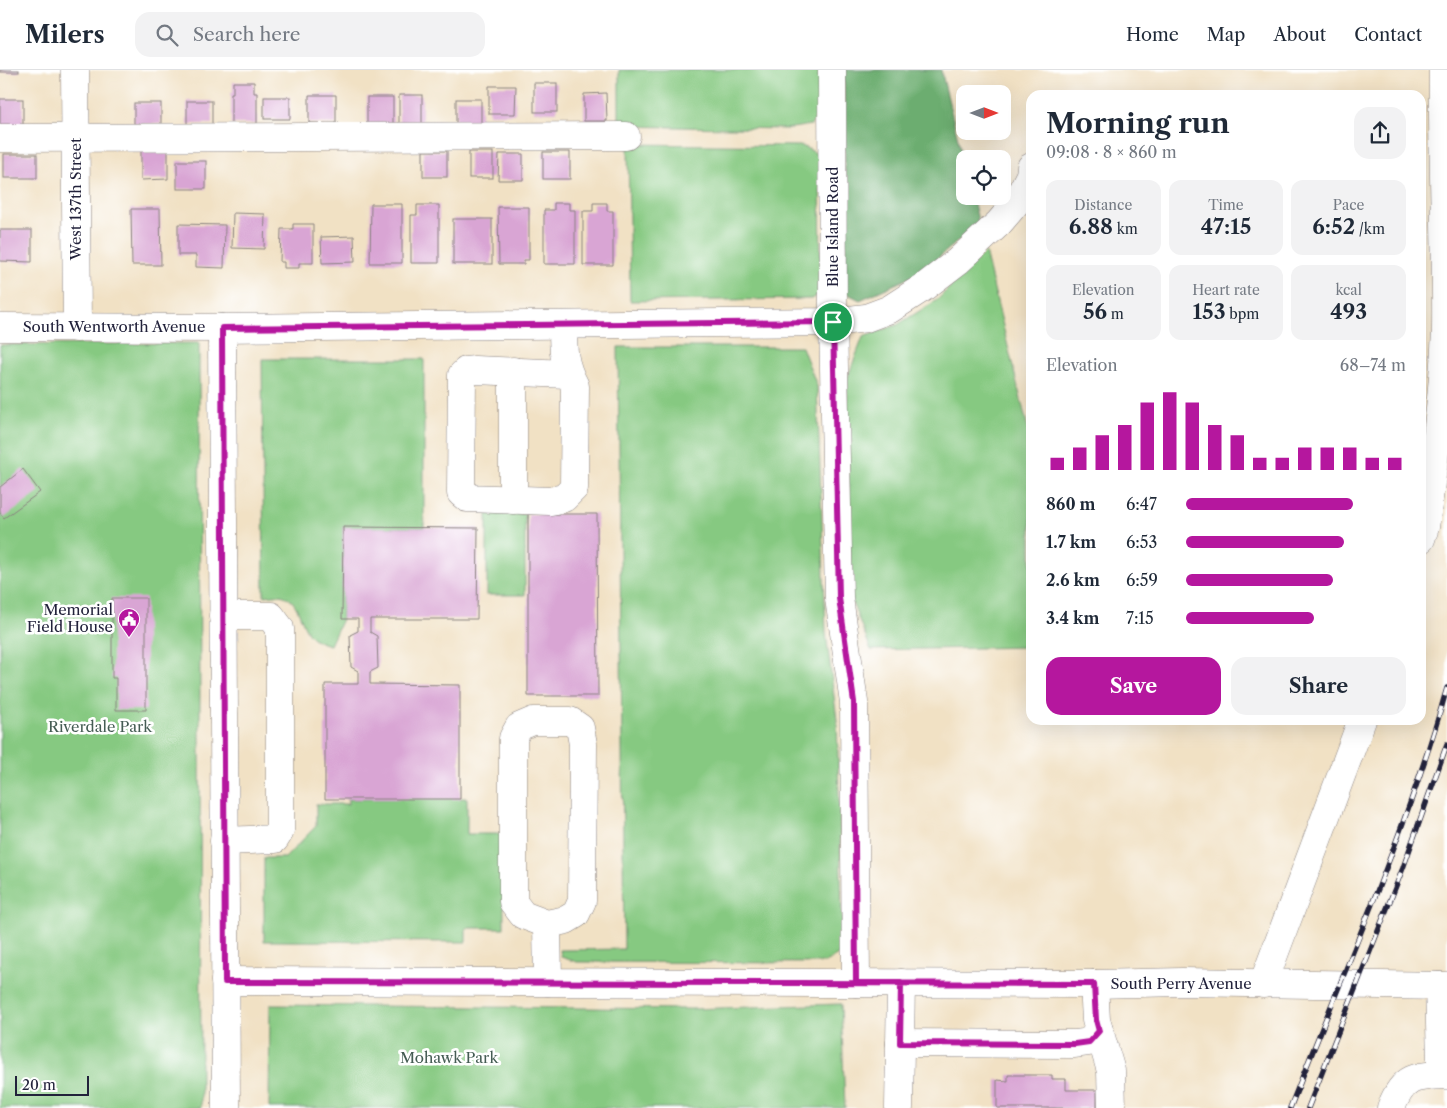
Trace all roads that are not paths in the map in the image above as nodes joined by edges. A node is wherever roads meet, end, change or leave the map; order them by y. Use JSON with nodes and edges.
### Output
{"nodes":[{"id":1,"x":74,"y":70,"type":"edge"},
{"id":2,"x":832,"y":70,"type":"edge"},
{"id":3,"x":1443,"y":70,"type":"edge"},
{"id":4,"x":626,"y":136,"type":"dead end"},
{"id":5,"x":75,"y":137,"type":"junction"},
{"id":6,"x":0,"y":138,"type":"edge"},
{"id":7,"x":1026,"y":183,"type":"edge"},
{"id":8,"x":833,"y":322,"type":"junction"},
{"id":9,"x":563,"y":324,"type":"junction"},
{"id":10,"x":0,"y":327,"type":"edge"},
{"id":11,"x":77,"y":328,"type":"junction"},
{"id":12,"x":222,"y":328,"type":"junction"},
{"id":13,"x":513,"y":372,"type":"junction"},
{"id":14,"x":568,"y":374,"type":"junction"},
{"id":15,"x":513,"y":500,"type":"junction"},
{"id":16,"x":1426,"y":519,"type":"edge"},
{"id":17,"x":223,"y":616,"type":"junction"},
{"id":18,"x":1360,"y":725,"type":"edge"},
{"id":19,"x":224,"y":841,"type":"junction"},
{"id":20,"x":547,"y":924,"type":"junction"},
{"id":21,"x":225,"y":982,"type":"junction"},
{"id":22,"x":548,"y":982,"type":"junction"},
{"id":23,"x":856,"y":983,"type":"junction"},
{"id":24,"x":901,"y":983,"type":"junction"},
{"id":25,"x":1094,"y":984,"type":"junction"},
{"id":26,"x":1263,"y":984,"type":"junction"},
{"id":27,"x":1443,"y":986,"type":"edge"},
{"id":28,"x":1099,"y":1031,"type":"junction"},
{"id":29,"x":900,"y":1043,"type":"junction"},
{"id":30,"x":1447,"y":1067,"type":"edge"},
{"id":31,"x":1447,"y":1075,"type":"edge"},
{"id":32,"x":226,"y":1108,"type":"edge"},
{"id":33,"x":899,"y":1108,"type":"edge"},
{"id":34,"x":1112,"y":1108,"type":"edge"},
{"id":35,"x":1391,"y":1108,"type":"edge"}],
"edges":[{"from":1,"to":5,"type":"street","name":"West 137th Street"},
{"from":2,"to":8,"type":"street","name":"Blue Island Road"},
{"from":3,"to":16,"type":"street"},
{"from":4,"to":5,"type":"street"},
{"from":5,"to":6,"type":"street"},
{"from":5,"to":11,"type":"street","name":"West 137th Street"},
{"from":7,"to":8,"type":"street","name":"South Wentworth Avenue"},
{"from":8,"to":9,"type":"street","name":"South Wentworth Avenue"},
{"from":8,"to":23,"type":"street","name":"Blue Island Road"},
{"from":9,"to":12,"type":"street","name":"South Wentworth Avenue"},
{"from":9,"to":14,"type":"street"},
{"from":10,"to":11,"type":"street","name":"South Wentworth Avenue"},
{"from":11,"to":12,"type":"street","name":"South Wentworth Avenue"},
{"from":12,"to":17,"type":"street"},
{"from":13,"to":14,"type":"street"},
{"from":13,"to":15,"type":"street"},
{"from":13,"to":15,"type":"street"},
{"from":14,"to":15,"type":"street"},
{"from":17,"to":19,"type":"street"},
{"from":17,"to":19,"type":"street"},
{"from":18,"to":26,"type":"street"},
{"from":19,"to":21,"type":"street"},
{"from":20,"to":20,"type":"street"},
{"from":20,"to":22,"type":"street"},
{"from":21,"to":22,"type":"street","name":"South Perry Avenue"},
{"from":21,"to":32,"type":"street"},
{"from":22,"to":23,"type":"street","name":"South Perry Avenue"},
{"from":23,"to":24,"type":"street","name":"South Perry Avenue"},
{"from":24,"to":25,"type":"street","name":"South Perry Avenue"},
{"from":24,"to":29,"type":"street"},
{"from":25,"to":26,"type":"street","name":"South Perry Avenue"},
{"from":25,"to":28,"type":"street"},
{"from":26,"to":27,"type":"street","name":"South Perry Avenue"},
{"from":27,"to":30,"type":"street"},
{"from":28,"to":29,"type":"street"},
{"from":28,"to":34,"type":"street"},
{"from":29,"to":33,"type":"street"},
{"from":31,"to":35,"type":"street"}]}
